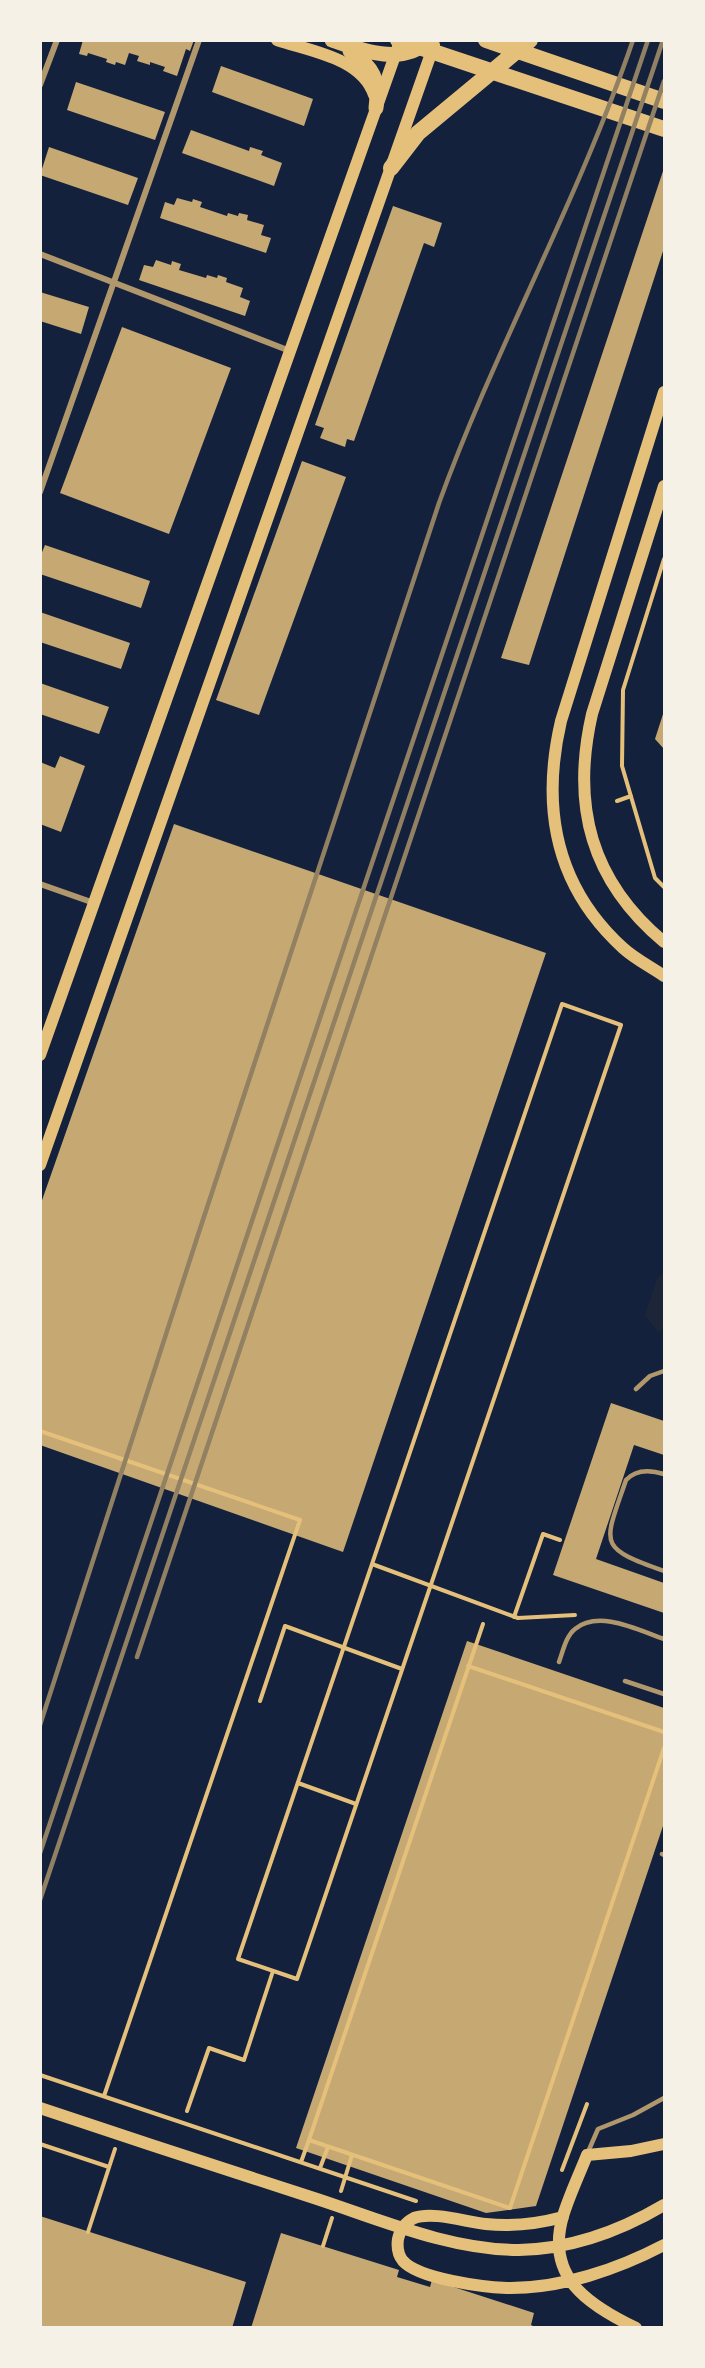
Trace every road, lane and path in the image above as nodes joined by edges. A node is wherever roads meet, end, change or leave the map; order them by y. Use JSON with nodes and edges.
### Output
{"nodes":[{"id":1,"x":57,"y":40,"type":"edge"},
{"id":2,"x":199,"y":40,"type":"edge"},
{"id":3,"x":277,"y":40,"type":"edge"},
{"id":4,"x":430,"y":40,"type":"edge"},
{"id":5,"x":436,"y":40,"type":"edge"},
{"id":6,"x":486,"y":40,"type":"edge"},
{"id":7,"x":530,"y":40,"type":"edge"},
{"id":8,"x":334,"y":41,"type":"edge"},
{"id":9,"x":398,"y":45,"type":"edge"},
{"id":10,"x":40,"y":86,"type":"edge"},
{"id":11,"x":664,"y":101,"type":"edge"},
{"id":12,"x":376,"y":108,"type":"junction"},
{"id":13,"x":664,"y":129,"type":"edge"},
{"id":14,"x":391,"y":168,"type":"junction"},
{"id":15,"x":40,"y":254,"type":"edge"},
{"id":16,"x":114,"y":283,"type":"junction"},
{"id":17,"x":290,"y":351,"type":"junction"},
{"id":18,"x":664,"y":392,"type":"edge"},
{"id":19,"x":664,"y":486,"type":"edge"},
{"id":20,"x":40,"y":492,"type":"edge"},
{"id":21,"x":664,"y":559,"type":"edge"},
{"id":22,"x":631,"y":796,"type":"junction"},
{"id":23,"x":617,"y":801,"type":"dead end"},
{"id":24,"x":40,"y":884,"type":"edge"},
{"id":25,"x":664,"y":887,"type":"edge"},
{"id":26,"x":94,"y":903,"type":"junction"},
{"id":27,"x":664,"y":942,"type":"edge"},
{"id":28,"x":664,"y":976,"type":"edge"},
{"id":29,"x":40,"y":1055,"type":"edge"},
{"id":30,"x":40,"y":1165,"type":"edge"},
{"id":31,"x":664,"y":1371,"type":"edge"},
{"id":32,"x":636,"y":1389,"type":"dead end"},
{"id":33,"x":40,"y":1431,"type":"edge"},
{"id":34,"x":664,"y":1474,"type":"edge"},
{"id":35,"x":560,"y":1540,"type":"dead end"},
{"id":36,"x":372,"y":1564,"type":"junction"},
{"id":37,"x":664,"y":1571,"type":"edge"},
{"id":38,"x":431,"y":1585,"type":"junction"},
{"id":39,"x":483,"y":1624,"type":"dead end"},
{"id":40,"x":664,"y":1639,"type":"edge"},
{"id":41,"x":344,"y":1647,"type":"junction"},
{"id":42,"x":558,"y":1662,"type":"dead end"},
{"id":43,"x":468,"y":1666,"type":"junction"},
{"id":44,"x":402,"y":1669,"type":"junction"},
{"id":45,"x":625,"y":1681,"type":"dead end"},
{"id":46,"x":664,"y":1694,"type":"edge"},
{"id":47,"x":260,"y":1701,"type":"dead end"},
{"id":48,"x":664,"y":1732,"type":"edge"},
{"id":49,"x":664,"y":1748,"type":"edge"},
{"id":50,"x":298,"y":1783,"type":"junction"},
{"id":51,"x":356,"y":1804,"type":"junction"},
{"id":52,"x":273,"y":1971,"type":"junction"},
{"id":53,"x":40,"y":2075,"type":"edge"},
{"id":54,"x":104,"y":2096,"type":"junction"},
{"id":55,"x":664,"y":2098,"type":"edge"},
{"id":56,"x":587,"y":2104,"type":"dead end"},
{"id":57,"x":40,"y":2108,"type":"edge"},
{"id":58,"x":187,"y":2111,"type":"dead end"},
{"id":59,"x":120,"y":2134,"type":"junction"},
{"id":60,"x":309,"y":2140,"type":"junction"},
{"id":61,"x":40,"y":2144,"type":"edge"},
{"id":62,"x":664,"y":2144,"type":"edge"},
{"id":63,"x":328,"y":2147,"type":"junction"},
{"id":64,"x":352,"y":2155,"type":"junction"},
{"id":65,"x":587,"y":2156,"type":"junction"},
{"id":66,"x":301,"y":2162,"type":"junction"},
{"id":67,"x":349,"y":2166,"type":"dead end"},
{"id":68,"x":109,"y":2167,"type":"junction"},
{"id":69,"x":320,"y":2168,"type":"junction"},
{"id":70,"x":559,"y":2177,"type":"dead end"},
{"id":71,"x":424,"y":2204,"type":"dead end"},
{"id":72,"x":664,"y":2205,"type":"edge"},
{"id":73,"x":563,"y":2217,"type":"junction"},
{"id":74,"x":88,"y":2232,"type":"dead end"},
{"id":75,"x":664,"y":2245,"type":"edge"},
{"id":76,"x":569,"y":2280,"type":"junction"},
{"id":77,"x":636,"y":2328,"type":"edge"}],
"edges":[{"from":1,"to":10,"type":"street"},
{"from":2,"to":16,"type":"street"},
{"from":3,"to":12,"type":"main road"},
{"from":4,"to":9,"type":"main road"},
{"from":5,"to":14,"type":"main road"},
{"from":6,"to":11,"type":"highway"},
{"from":7,"to":14,"type":"highway"},
{"from":8,"to":9,"type":"main road"},
{"from":8,"to":12,"type":"main road"},
{"from":9,"to":12,"type":"main road"},
{"from":9,"to":13,"type":"highway"},
{"from":12,"to":17,"type":"main road"},
{"from":14,"to":30,"type":"main road"},
{"from":15,"to":16,"type":"street"},
{"from":16,"to":17,"type":"street"},
{"from":16,"to":20,"type":"street"},
{"from":17,"to":26,"type":"main road"},
{"from":18,"to":28,"type":"main road"},
{"from":19,"to":27,"type":"main road"},
{"from":21,"to":22,"type":"path"},
{"from":22,"to":23,"type":"path"},
{"from":22,"to":25,"type":"path"},
{"from":24,"to":26,"type":"street"},
{"from":26,"to":29,"type":"main road"},
{"from":31,"to":32,"type":"lane"},
{"from":33,"to":54,"type":"path"},
{"from":34,"to":37,"type":"lane"},
{"from":35,"to":38,"type":"path"},
{"from":36,"to":38,"type":"path"},
{"from":36,"to":38,"type":"path"},
{"from":36,"to":41,"type":"path"},
{"from":38,"to":44,"type":"path"},
{"from":39,"to":43,"type":"path"},
{"from":40,"to":42,"type":"lane"},
{"from":41,"to":44,"type":"path"},
{"from":41,"to":47,"type":"path"},
{"from":41,"to":50,"type":"path"},
{"from":43,"to":48,"type":"path"},
{"from":43,"to":60,"type":"path"},
{"from":44,"to":51,"type":"path"},
{"from":45,"to":46,"type":"lane"},
{"from":49,"to":64,"type":"path"},
{"from":50,"to":51,"type":"path"},
{"from":50,"to":52,"type":"path"},
{"from":51,"to":52,"type":"path"},
{"from":52,"to":58,"type":"path"},
{"from":53,"to":54,"type":"path"},
{"from":54,"to":66,"type":"path"},
{"from":55,"to":65,"type":"lane"},
{"from":56,"to":70,"type":"path"},
{"from":57,"to":59,"type":"main road"},
{"from":59,"to":68,"type":"path"},
{"from":59,"to":72,"type":"main road"},
{"from":60,"to":63,"type":"path"},
{"from":60,"to":66,"type":"path"},
{"from":61,"to":68,"type":"path"},
{"from":62,"to":65,"type":"main road"},
{"from":63,"to":64,"type":"path"},
{"from":63,"to":69,"type":"path"},
{"from":64,"to":67,"type":"path"},
{"from":65,"to":73,"type":"main road"},
{"from":66,"to":69,"type":"path"},
{"from":68,"to":74,"type":"path"},
{"from":69,"to":71,"type":"path"},
{"from":73,"to":76,"type":"main road"},
{"from":73,"to":76,"type":"main road"},
{"from":75,"to":76,"type":"main road"},
{"from":76,"to":77,"type":"main road"}]}
